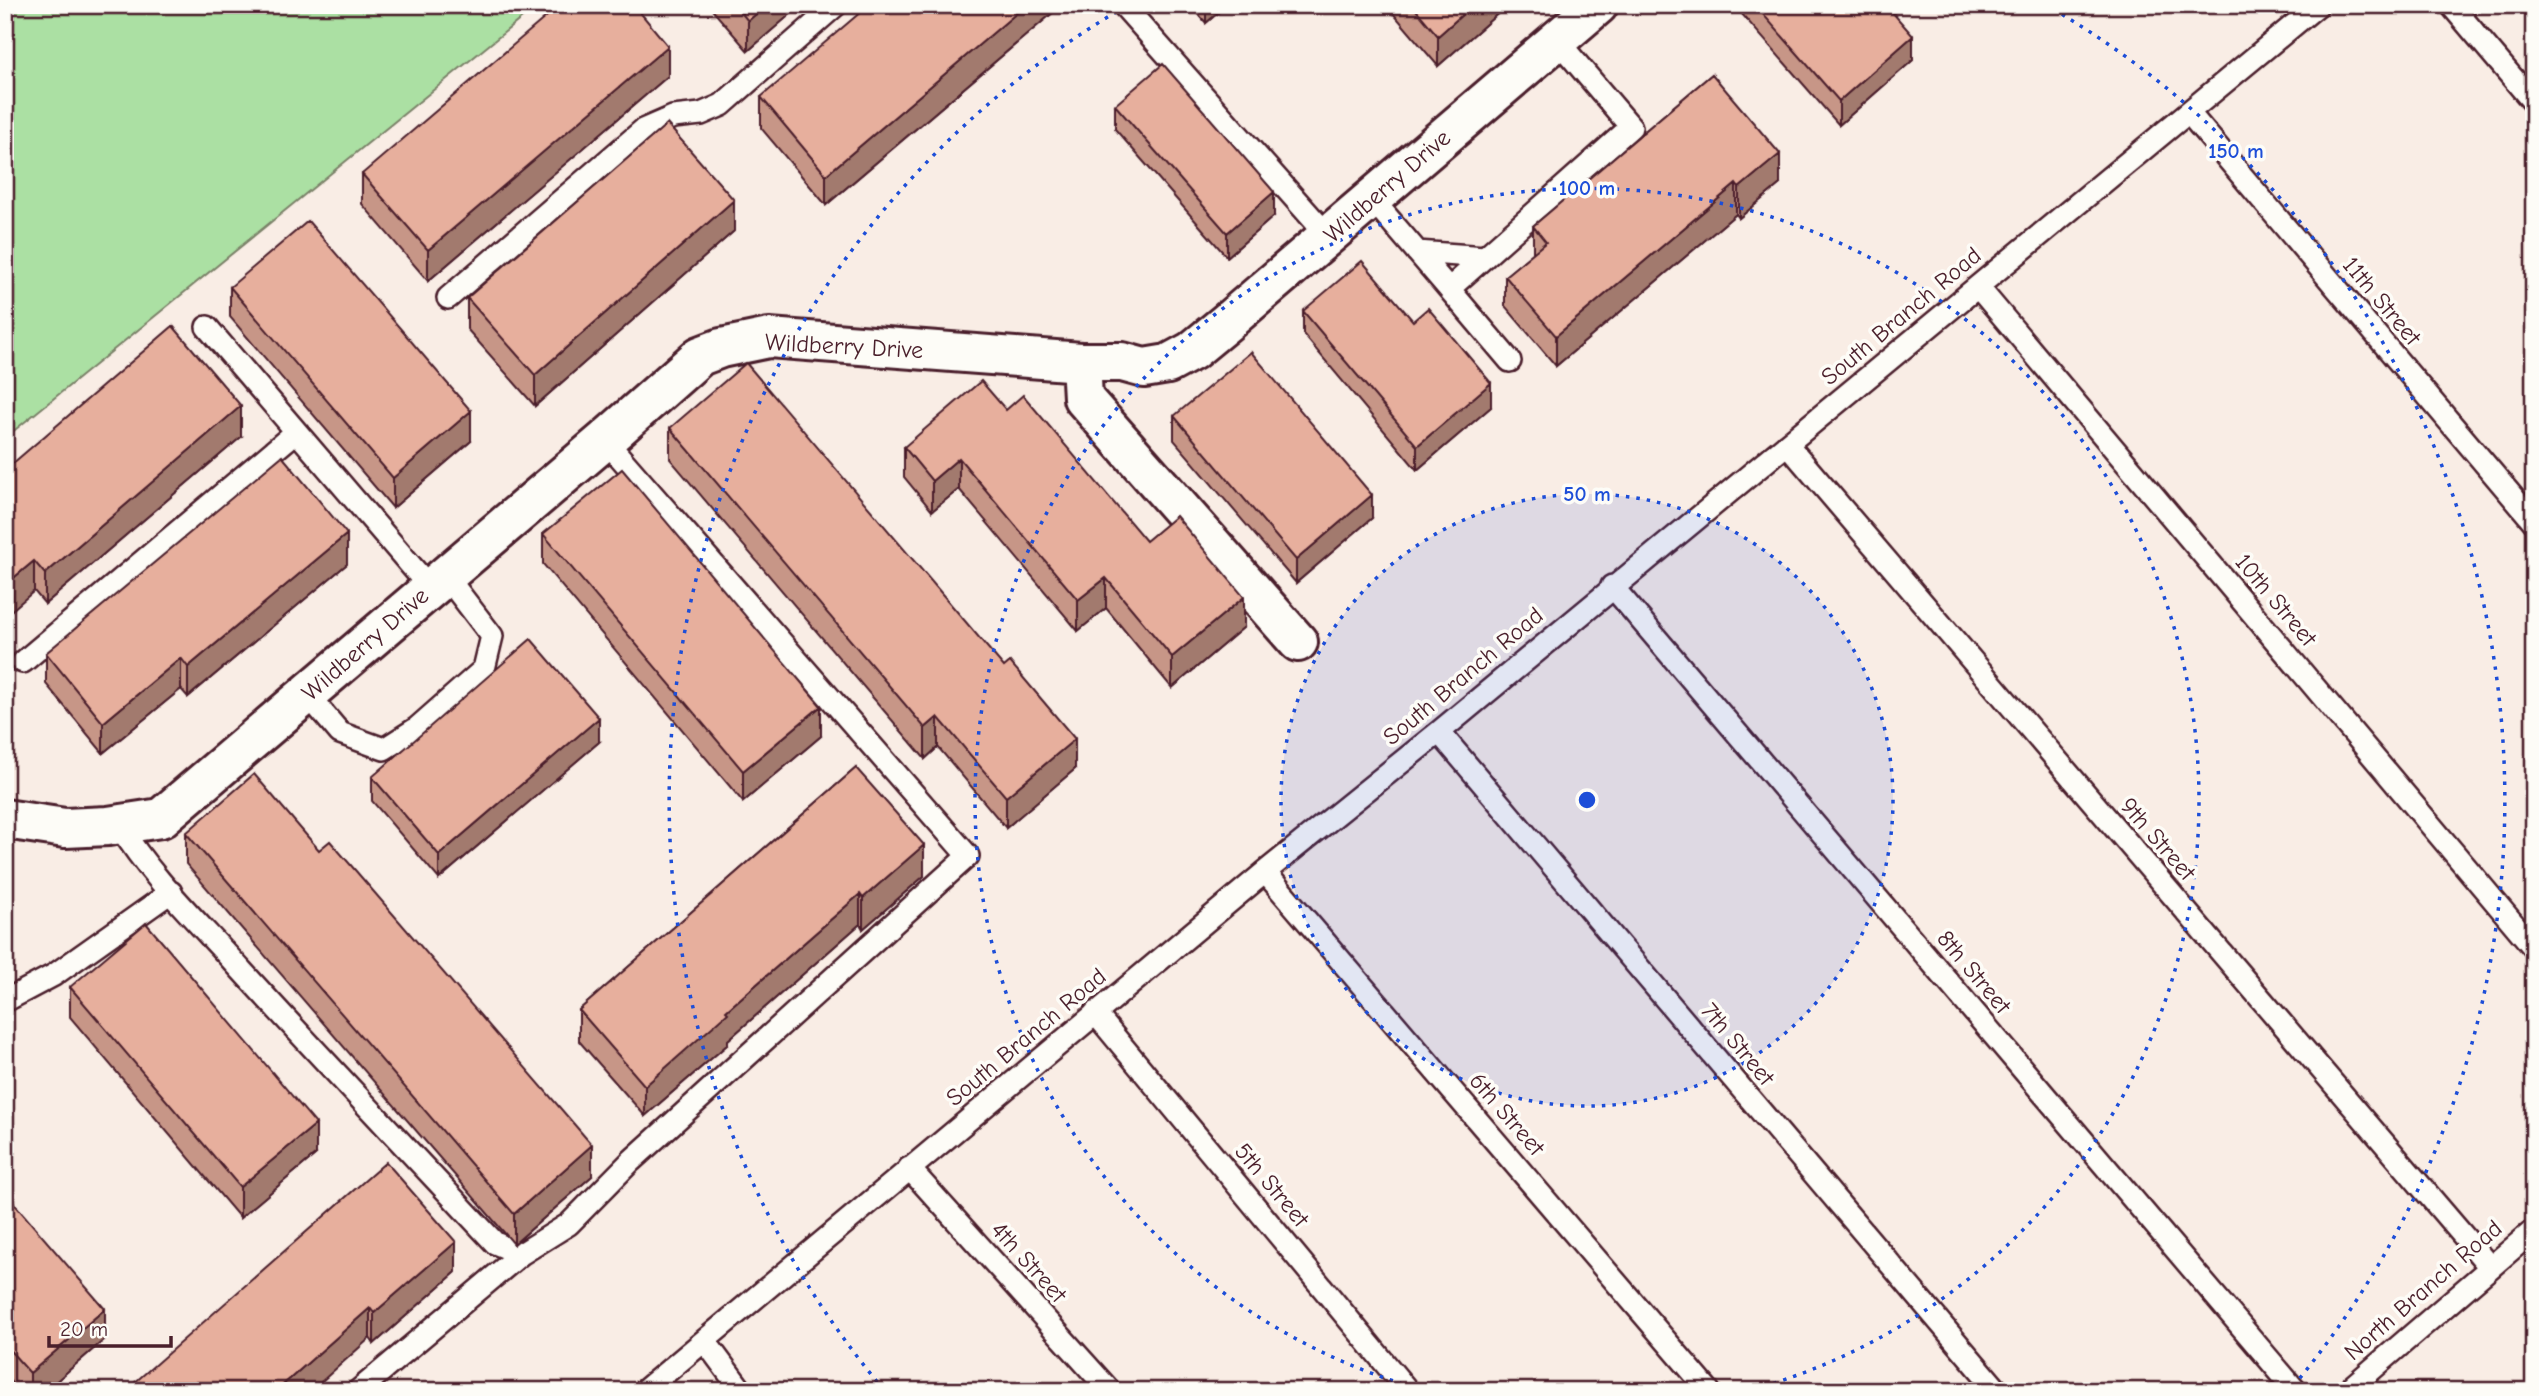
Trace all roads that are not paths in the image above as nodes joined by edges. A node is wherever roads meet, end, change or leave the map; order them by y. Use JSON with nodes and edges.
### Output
{"nodes":[{"id":1,"x":836,"y":5,"type":"edge"},
{"id":2,"x":1123,"y":5,"type":"edge"},
{"id":3,"x":2318,"y":5,"type":"edge"},
{"id":4,"x":2451,"y":5,"type":"edge"},
{"id":5,"x":1575,"y":18,"type":"edge"},
{"id":6,"x":2534,"y":103,"type":"edge"},
{"id":7,"x":2189,"y":113,"type":"junction"},
{"id":8,"x":1372,"y":199,"type":"junction"},
{"id":9,"x":1328,"y":236,"type":"junction"},
{"id":10,"x":1418,"y":252,"type":"junction"},
{"id":11,"x":1485,"y":257,"type":"junction"},
{"id":12,"x":1978,"y":286,"type":"junction"},
{"id":13,"x":1449,"y":289,"type":"junction"},
{"id":14,"x":448,"y":298,"type":"dead end"},
{"id":15,"x":207,"y":327,"type":"dead end"},
{"id":16,"x":1510,"y":361,"type":"dead end"},
{"id":17,"x":1081,"y":362,"type":"junction"},
{"id":18,"x":296,"y":432,"type":"junction"},
{"id":19,"x":605,"y":440,"type":"junction"},
{"id":20,"x":1787,"y":444,"type":"junction"},
{"id":21,"x":2534,"y":522,"type":"edge"},
{"id":22,"x":438,"y":582,"type":"junction"},
{"id":23,"x":1612,"y":586,"type":"junction"},
{"id":24,"x":1297,"y":642,"type":"dead end"},
{"id":25,"x":23,"y":662,"type":"dead end"},
{"id":26,"x":307,"y":694,"type":"junction"},
{"id":27,"x":1439,"y":732,"type":"junction"},
{"id":28,"x":5,"y":820,"type":"edge"},
{"id":29,"x":119,"y":825,"type":"junction"},
{"id":30,"x":1265,"y":872,"type":"junction"},
{"id":31,"x":171,"y":892,"type":"junction"},
{"id":32,"x":2534,"y":948,"type":"edge"},
{"id":33,"x":5,"y":1001,"type":"edge"},
{"id":34,"x":1095,"y":1013,"type":"junction"},
{"id":35,"x":909,"y":1168,"type":"junction"},
{"id":36,"x":2534,"y":1230,"type":"edge"},
{"id":37,"x":521,"y":1254,"type":"junction"},
{"id":38,"x":2490,"y":1267,"type":"junction"},
{"id":39,"x":705,"y":1341,"type":"junction"},
{"id":40,"x":358,"y":1391,"type":"edge"},
{"id":41,"x":644,"y":1391,"type":"edge"},
{"id":42,"x":742,"y":1391,"type":"edge"},
{"id":43,"x":1110,"y":1391,"type":"edge"},
{"id":44,"x":1408,"y":1391,"type":"edge"},
{"id":45,"x":1709,"y":1391,"type":"edge"},
{"id":46,"x":1998,"y":1391,"type":"edge"},
{"id":47,"x":2296,"y":1391,"type":"edge"},
{"id":48,"x":2347,"y":1391,"type":"edge"}],
"edges":[{"from":1,"to":14,"type":"lane"},
{"from":2,"to":9,"type":"lane"},
{"from":3,"to":7,"type":"lane","name":"South Branch Road"},
{"from":4,"to":6,"type":"lane"},
{"from":5,"to":8,"type":"street","name":"Wildberry Drive"},
{"from":5,"to":11,"type":"lane"},
{"from":7,"to":12,"type":"lane","name":"South Branch Road"},
{"from":7,"to":21,"type":"lane","name":"11th Street"},
{"from":8,"to":9,"type":"street","name":"Wildberry Drive"},
{"from":8,"to":10,"type":"lane"},
{"from":9,"to":17,"type":"street","name":"Wildberry Drive"},
{"from":10,"to":11,"type":"lane"},
{"from":10,"to":13,"type":"lane"},
{"from":11,"to":13,"type":"lane"},
{"from":12,"to":20,"type":"lane","name":"South Branch Road"},
{"from":12,"to":32,"type":"lane","name":"10th Street"},
{"from":13,"to":16,"type":"lane"},
{"from":15,"to":18,"type":"lane"},
{"from":17,"to":19,"type":"street","name":"Wildberry Drive"},
{"from":17,"to":24,"type":"street"},
{"from":18,"to":22,"type":"lane"},
{"from":18,"to":25,"type":"lane"},
{"from":19,"to":22,"type":"street","name":"Wildberry Drive"},
{"from":19,"to":37,"type":"lane"},
{"from":20,"to":23,"type":"lane","name":"South Branch Road"},
{"from":20,"to":38,"type":"lane","name":"9th Street"},
{"from":22,"to":26,"type":"street","name":"Wildberry Drive"},
{"from":22,"to":26,"type":"lane"},
{"from":23,"to":27,"type":"lane","name":"South Branch Road"},
{"from":23,"to":47,"type":"lane","name":"8th Street"},
{"from":26,"to":29,"type":"street","name":"Wildberry Drive"},
{"from":27,"to":30,"type":"lane","name":"South Branch Road"},
{"from":27,"to":46,"type":"lane","name":"7th Street"},
{"from":28,"to":29,"type":"street","name":"Wildberry Drive"},
{"from":29,"to":31,"type":"lane"},
{"from":30,"to":34,"type":"lane","name":"South Branch Road"},
{"from":30,"to":45,"type":"lane","name":"6th Street"},
{"from":31,"to":33,"type":"lane"},
{"from":31,"to":37,"type":"lane"},
{"from":34,"to":35,"type":"lane","name":"South Branch Road"},
{"from":34,"to":44,"type":"lane","name":"5th Street"},
{"from":35,"to":39,"type":"lane","name":"South Branch Road"},
{"from":35,"to":43,"type":"lane","name":"4th Street"},
{"from":36,"to":38,"type":"lane","name":"North Branch Road"},
{"from":37,"to":40,"type":"lane"},
{"from":38,"to":48,"type":"lane","name":"North Branch Road"},
{"from":39,"to":41,"type":"lane","name":"South Branch Road"},
{"from":39,"to":42,"type":"lane"}]}
